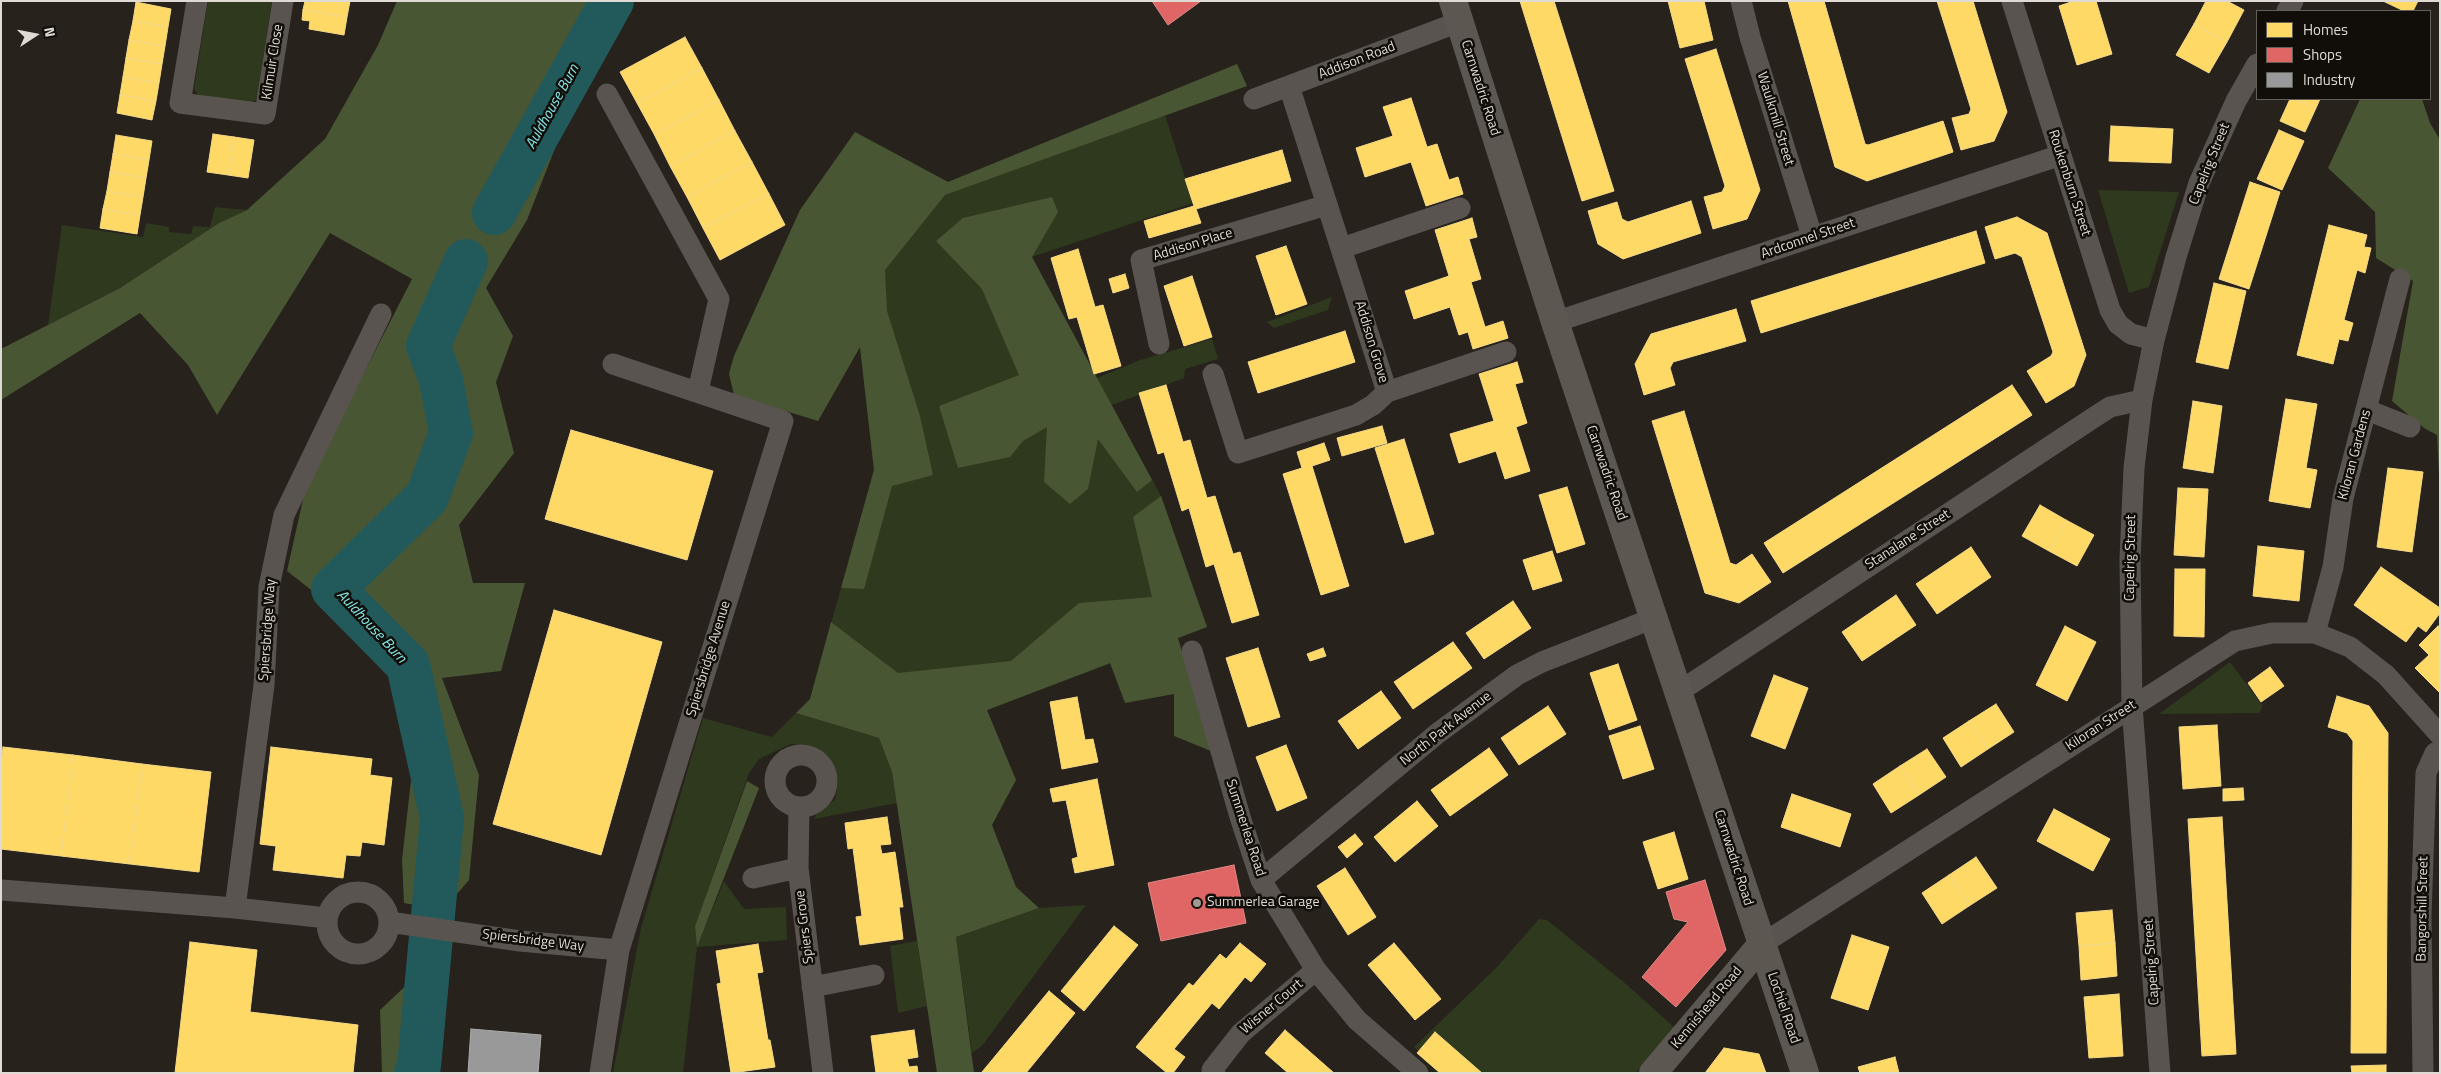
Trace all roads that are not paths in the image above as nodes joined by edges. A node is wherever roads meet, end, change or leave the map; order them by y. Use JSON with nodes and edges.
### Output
{"nodes":[{"id":1,"x":198,"y":1,"type":"edge"},
{"id":2,"x":283,"y":1,"type":"edge"},
{"id":3,"x":1741,"y":1,"type":"edge"},
{"id":4,"x":2012,"y":1,"type":"edge"},
{"id":5,"x":1456,"y":12,"type":"edge"},
{"id":6,"x":2256,"y":66,"type":"edge"},
{"id":7,"x":1289,"y":86,"type":"junction"},
{"id":8,"x":607,"y":94,"type":"dead end"},
{"id":9,"x":1254,"y":99,"type":"dead end"},
{"id":10,"x":2060,"y":155,"type":"junction"},
{"id":11,"x":1327,"y":205,"type":"junction"},
{"id":12,"x":1460,"y":208,"type":"dead end"},
{"id":13,"x":1812,"y":236,"type":"junction"},
{"id":14,"x":1342,"y":248,"type":"junction"},
{"id":15,"x":2400,"y":279,"type":"dead end"},
{"id":16,"x":381,"y":314,"type":"dead end"},
{"id":17,"x":1555,"y":322,"type":"junction"},
{"id":18,"x":2154,"y":340,"type":"junction"},
{"id":19,"x":1159,"y":344,"type":"dead end"},
{"id":20,"x":1506,"y":352,"type":"dead end"},
{"id":21,"x":613,"y":364,"type":"dead end"},
{"id":22,"x":1213,"y":374,"type":"dead end"},
{"id":23,"x":698,"y":391,"type":"junction"},
{"id":24,"x":1387,"y":392,"type":"junction"},
{"id":25,"x":2142,"y":400,"type":"junction"},
{"id":26,"x":2367,"y":410,"type":"junction"},
{"id":27,"x":2410,"y":427,"type":"dead end"},
{"id":28,"x":1654,"y":618,"type":"junction"},
{"id":29,"x":2315,"y":633,"type":"junction"},
{"id":30,"x":1192,"y":651,"type":"dead end"},
{"id":31,"x":1680,"y":691,"type":"junction"},
{"id":32,"x":2132,"y":706,"type":"junction"},
{"id":33,"x":2440,"y":735,"type":"edge"},
{"id":34,"x":2440,"y":751,"type":"edge"},
{"id":35,"x":799,"y":807,"type":"dead end"},
{"id":36,"x":798,"y":868,"type":"junction"},
{"id":37,"x":753,"y":878,"type":"dead end"},
{"id":38,"x":1262,"y":880,"type":"junction"},
{"id":39,"x":1,"y":890,"type":"edge"},
{"id":40,"x":236,"y":908,"type":"junction"},
{"id":41,"x":327,"y":918,"type":"junction"},
{"id":42,"x":389,"y":922,"type":"junction"},
{"id":43,"x":1762,"y":944,"type":"junction"},
{"id":44,"x":619,"y":950,"type":"junction"},
{"id":45,"x":1316,"y":970,"type":"junction"},
{"id":46,"x":874,"y":975,"type":"dead end"},
{"id":47,"x":812,"y":987,"type":"junction"},
{"id":48,"x":1212,"y":1072,"type":"edge"},
{"id":49,"x":600,"y":1073,"type":"edge"},
{"id":50,"x":822,"y":1073,"type":"edge"},
{"id":51,"x":1418,"y":1073,"type":"edge"},
{"id":52,"x":1653,"y":1073,"type":"edge"},
{"id":53,"x":1805,"y":1073,"type":"edge"},
{"id":54,"x":2160,"y":1073,"type":"edge"},
{"id":55,"x":2423,"y":1073,"type":"edge"}],
"edges":[{"from":1,"to":2,"type":"street","name":"Kilmuir Close"},
{"from":3,"to":13,"type":"street","name":"Waulkmill Street"},
{"from":4,"to":10,"type":"street","name":"Roukenburn Street"},
{"from":5,"to":7,"type":"street","name":"Addison Road"},
{"from":5,"to":17,"type":"street","name":"Carnwadric Road"},
{"from":6,"to":18,"type":"street","name":"Capelrig Street"},
{"from":7,"to":9,"type":"street","name":"Addison Road"},
{"from":7,"to":11,"type":"street","name":"Addison Grove"},
{"from":8,"to":23,"type":"street"},
{"from":10,"to":13,"type":"street","name":"Ardconnel Street"},
{"from":10,"to":18,"type":"street","name":"Roukenburn Street"},
{"from":11,"to":14,"type":"street","name":"Addison Grove"},
{"from":11,"to":19,"type":"street","name":"Addison Place"},
{"from":12,"to":14,"type":"street"},
{"from":13,"to":17,"type":"street","name":"Ardconnel Street"},
{"from":14,"to":24,"type":"street","name":"Addison Grove"},
{"from":15,"to":26,"type":"street","name":"Kiloran Gardens"},
{"from":16,"to":40,"type":"street","name":"Spiersbridge Way"},
{"from":17,"to":28,"type":"street","name":"Carnwadric Road"},
{"from":18,"to":25,"type":"street","name":"Capelrig Street"},
{"from":20,"to":24,"type":"street"},
{"from":21,"to":23,"type":"street","name":"Spiersbridge Avenue"},
{"from":22,"to":24,"type":"street","name":"Addison Grove"},
{"from":23,"to":44,"type":"street","name":"Spiersbridge Avenue"},
{"from":25,"to":31,"type":"street","name":"Stanalane Street"},
{"from":25,"to":32,"type":"street","name":"Capelrig Street"},
{"from":26,"to":27,"type":"street"},
{"from":26,"to":29,"type":"street","name":"Kiloran Gardens"},
{"from":28,"to":31,"type":"street","name":"Carnwadric Road"},
{"from":28,"to":38,"type":"street","name":"North Park Avenue"},
{"from":29,"to":32,"type":"street","name":"Kiloran Street"},
{"from":29,"to":33,"type":"street","name":"Kiloran Street"},
{"from":30,"to":38,"type":"street","name":"Summerlea Road"},
{"from":31,"to":43,"type":"street","name":"Carnwadric Road"},
{"from":32,"to":43,"type":"street","name":"Kiloran Street"},
{"from":32,"to":54,"type":"street","name":"Capelrig Street"},
{"from":34,"to":55,"type":"street","name":"Bangorshill Street"},
{"from":35,"to":36,"type":"street","name":"Spiers Grove"},
{"from":36,"to":37,"type":"street"},
{"from":36,"to":47,"type":"street","name":"Spiers Grove"},
{"from":38,"to":45,"type":"street","name":"Summerlea Road"},
{"from":39,"to":40,"type":"street"},
{"from":40,"to":41,"type":"street"},
{"from":41,"to":42,"type":"street"},
{"from":41,"to":42,"type":"street"},
{"from":42,"to":44,"type":"street","name":"Spiersbridge Way"},
{"from":43,"to":52,"type":"street","name":"Kennishead Road"},
{"from":43,"to":53,"type":"street","name":"Lochiel Road"},
{"from":44,"to":49,"type":"street","name":"Spiersbridge Avenue"},
{"from":45,"to":48,"type":"street","name":"Wisner Court"},
{"from":45,"to":51,"type":"street","name":"Summerlea Road"},
{"from":46,"to":47,"type":"street"},
{"from":47,"to":50,"type":"street","name":"Spiers Grove"}]}
